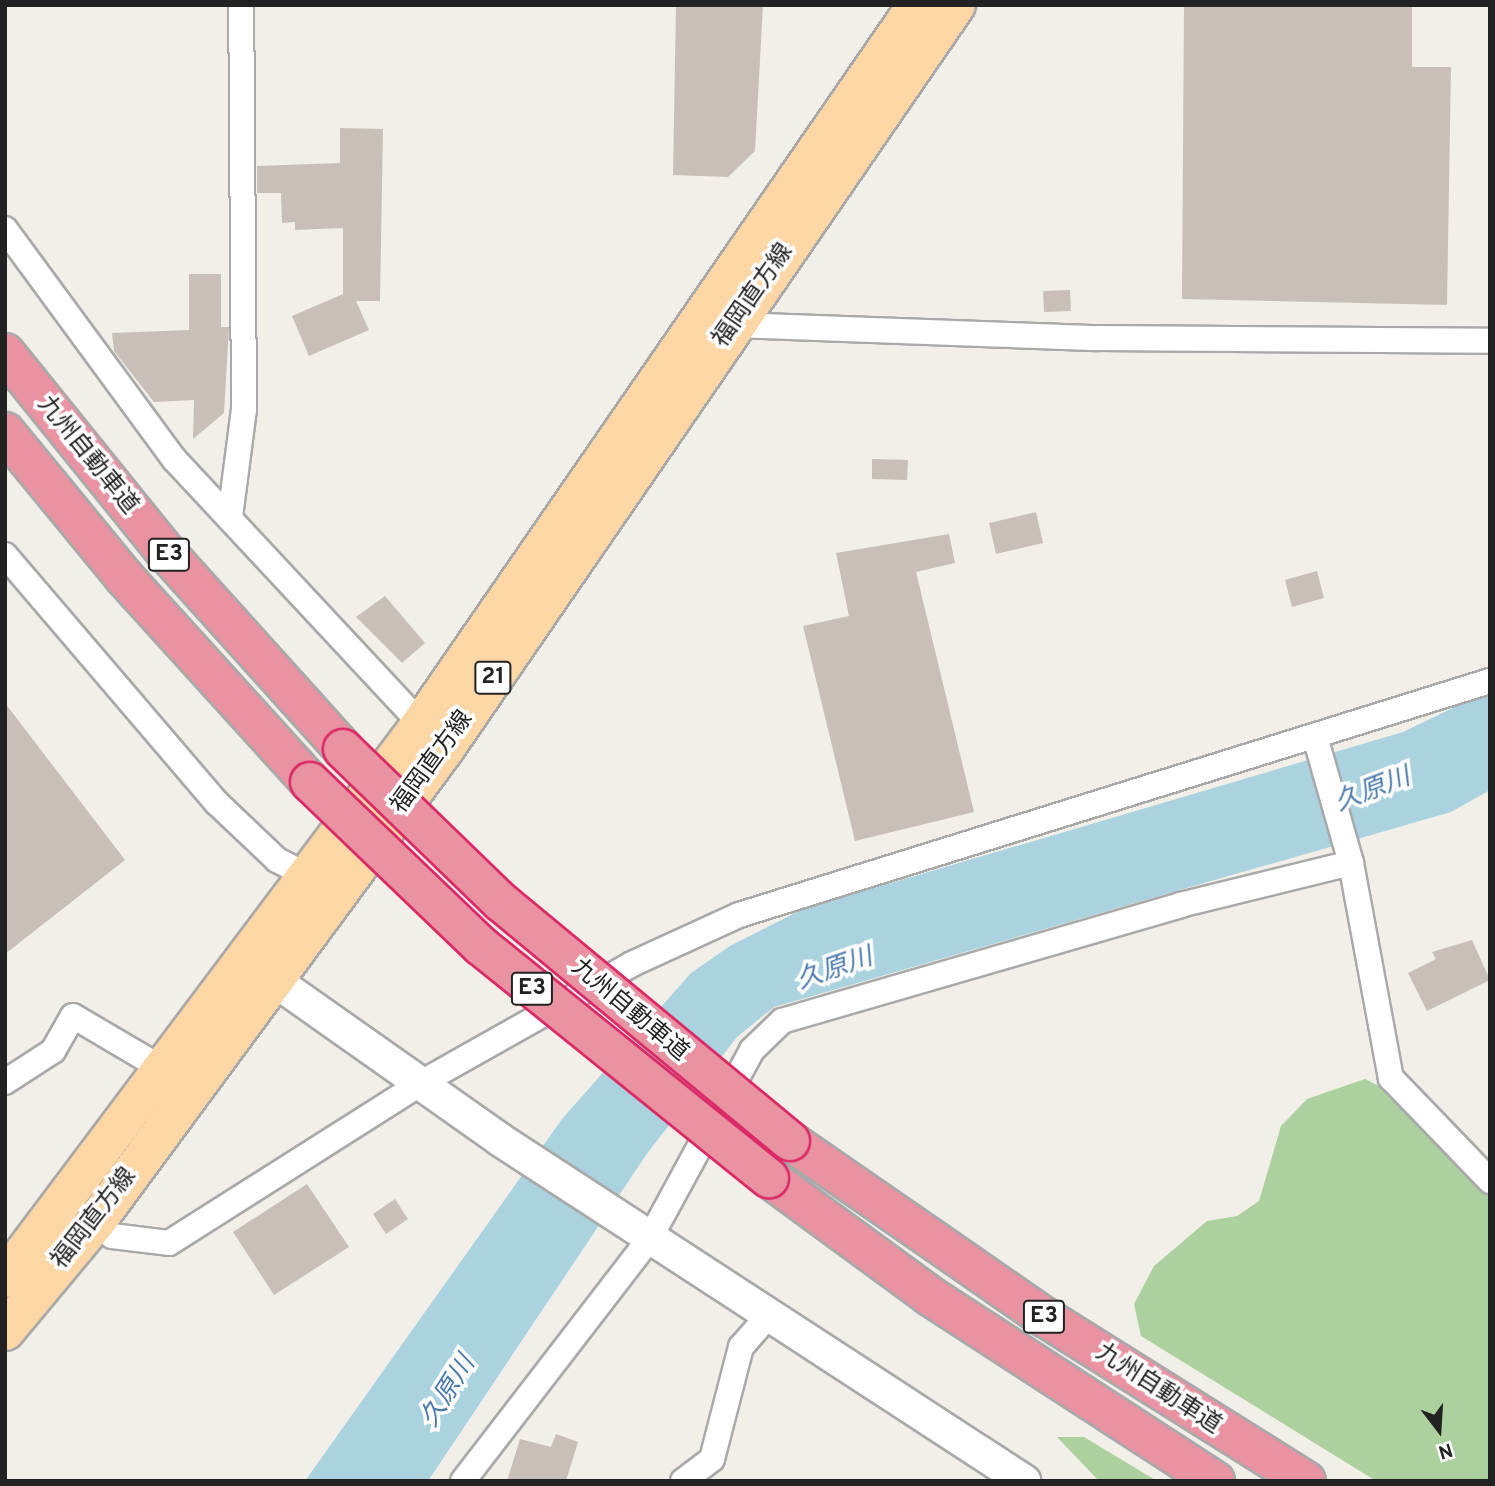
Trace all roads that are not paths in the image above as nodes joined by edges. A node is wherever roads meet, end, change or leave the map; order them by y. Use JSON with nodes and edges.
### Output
{"nodes":[{"id":1,"x":241,"y":5,"type":"edge"},
{"id":2,"x":917,"y":5,"type":"edge"},
{"id":3,"x":956,"y":5,"type":"edge"},
{"id":4,"x":5,"y":229,"type":"edge"},
{"id":5,"x":735,"y":325,"type":"junction"},
{"id":6,"x":1490,"y":341,"type":"edge"},
{"id":7,"x":5,"y":352,"type":"edge"},
{"id":8,"x":5,"y":432,"type":"edge"},
{"id":9,"x":229,"y":517,"type":"junction"},
{"id":10,"x":5,"y":555,"type":"edge"},
{"id":11,"x":1490,"y":681,"type":"edge"},
{"id":12,"x":421,"y":724,"type":"junction"},
{"id":13,"x":1319,"y":750,"type":"junction"},
{"id":14,"x":1351,"y":863,"type":"junction"},
{"id":15,"x":309,"y":876,"type":"junction"},
{"id":16,"x":261,"y":972,"type":"junction"},
{"id":17,"x":181,"y":1079,"type":"junction"},
{"id":18,"x":5,"y":1082,"type":"edge"},
{"id":19,"x":421,"y":1083,"type":"junction"},
{"id":20,"x":1490,"y":1181,"type":"edge"},
{"id":21,"x":95,"y":1223,"type":"junction"},
{"id":22,"x":650,"y":1238,"type":"junction"},
{"id":23,"x":5,"y":1278,"type":"edge"},
{"id":24,"x":768,"y":1316,"type":"junction"},
{"id":25,"x":5,"y":1331,"type":"edge"},
{"id":26,"x":463,"y":1481,"type":"edge"},
{"id":27,"x":683,"y":1481,"type":"edge"},
{"id":28,"x":1024,"y":1481,"type":"edge"},
{"id":29,"x":1215,"y":1481,"type":"edge"},
{"id":30,"x":1306,"y":1481,"type":"edge"}],
"edges":[{"from":1,"to":9,"type":"street"},
{"from":2,"to":12,"type":"main road","name":"福岡直方線","number":"21"},
{"from":3,"to":5,"type":"main road","name":"福岡直方線","number":"21"},
{"from":4,"to":9,"type":"street"},
{"from":5,"to":6,"type":"street"},
{"from":5,"to":16,"type":"main road","name":"福岡直方線","number":"21"},
{"from":7,"to":30,"type":"highway","name":"九州自動車道","number":"E3","bridge":true},
{"from":8,"to":29,"type":"highway","name":"九州自動車道","number":"E3","bridge":true},
{"from":9,"to":12,"type":"street"},
{"from":10,"to":15,"type":"street"},
{"from":11,"to":13,"type":"street"},
{"from":12,"to":15,"type":"main road","name":"福岡直方線","number":"21"},
{"from":13,"to":14,"type":"street"},
{"from":13,"to":19,"type":"street"},
{"from":14,"to":20,"type":"street"},
{"from":14,"to":22,"type":"street"},
{"from":15,"to":16,"type":"main road","name":"福岡直方線","number":"21"},
{"from":16,"to":17,"type":"main road","name":"福岡直方線","number":"21"},
{"from":16,"to":19,"type":"street"},
{"from":17,"to":18,"type":"street"},
{"from":17,"to":21,"type":"main road","name":"福岡直方線","number":"21"},
{"from":17,"to":23,"type":"main road","name":"福岡直方線","number":"21"},
{"from":19,"to":21,"type":"street"},
{"from":19,"to":22,"type":"street"},
{"from":21,"to":25,"type":"main road","name":"福岡直方線","number":"21"},
{"from":22,"to":24,"type":"street"},
{"from":22,"to":26,"type":"street"},
{"from":24,"to":27,"type":"street"},
{"from":24,"to":28,"type":"street"}]}
